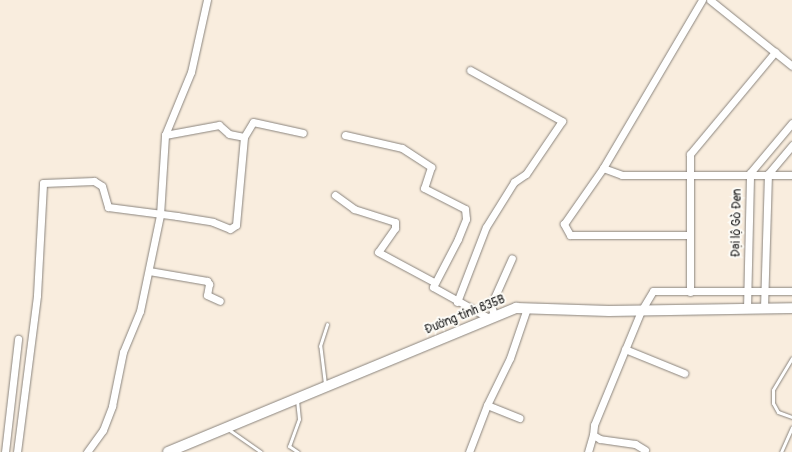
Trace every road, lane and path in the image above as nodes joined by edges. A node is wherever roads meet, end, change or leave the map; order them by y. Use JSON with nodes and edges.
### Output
{"nodes":[{"id":1,"x":207,"y":0,"type":"edge"},
{"id":2,"x":702,"y":0,"type":"edge"},
{"id":3,"x":710,"y":0,"type":"edge"},
{"id":4,"x":774,"y":52,"type":"junction"},
{"id":5,"x":792,"y":66,"type":"edge"},
{"id":6,"x":470,"y":70,"type":"dead end"},
{"id":7,"x":792,"y":123,"type":"edge"},
{"id":8,"x":303,"y":133,"type":"dead end"},
{"id":9,"x":165,"y":135,"type":"junction"},
{"id":10,"x":345,"y":135,"type":"dead end"},
{"id":11,"x":244,"y":136,"type":"junction"},
{"id":12,"x":792,"y":145,"type":"edge"},
{"id":13,"x":603,"y":168,"type":"junction"},
{"id":14,"x":750,"y":174,"type":"junction"},
{"id":15,"x":768,"y":174,"type":"junction"},
{"id":16,"x":690,"y":175,"type":"junction"},
{"id":17,"x":792,"y":175,"type":"edge"},
{"id":18,"x":335,"y":195,"type":"dead end"},
{"id":19,"x":160,"y":215,"type":"junction"},
{"id":20,"x":690,"y":235,"type":"junction"},
{"id":21,"x":512,"y":258,"type":"dead end"},
{"id":22,"x":149,"y":271,"type":"junction"},
{"id":23,"x":434,"y":282,"type":"junction"},
{"id":24,"x":792,"y":291,"type":"edge"},
{"id":25,"x":690,"y":292,"type":"junction"},
{"id":26,"x":748,"y":292,"type":"junction"},
{"id":27,"x":764,"y":292,"type":"junction"},
{"id":28,"x":220,"y":302,"type":"dead end"},
{"id":29,"x":457,"y":302,"type":"junction"},
{"id":30,"x":527,"y":308,"type":"junction"},
{"id":31,"x":764,"y":308,"type":"junction"},
{"id":32,"x":792,"y":308,"type":"edge"},
{"id":33,"x":747,"y":309,"type":"junction"},
{"id":34,"x":641,"y":311,"type":"junction"},
{"id":35,"x":492,"y":317,"type":"junction"},
{"id":36,"x":327,"y":324,"type":"dead end"},
{"id":37,"x":18,"y":339,"type":"dead end"},
{"id":38,"x":624,"y":349,"type":"junction"},
{"id":39,"x":792,"y":358,"type":"edge"},
{"id":40,"x":684,"y":373,"type":"dead end"},
{"id":41,"x":325,"y":385,"type":"junction"},
{"id":42,"x":295,"y":397,"type":"junction"},
{"id":43,"x":487,"y":405,"type":"junction"},
{"id":44,"x":792,"y":417,"type":"edge"},
{"id":45,"x":518,"y":418,"type":"dead end"},
{"id":46,"x":792,"y":427,"type":"edge"},
{"id":47,"x":225,"y":428,"type":"junction"},
{"id":48,"x":594,"y":435,"type":"junction"},
{"id":49,"x":645,"y":450,"type":"dead end"},
{"id":50,"x":5,"y":452,"type":"edge"},
{"id":51,"x":16,"y":452,"type":"edge"},
{"id":52,"x":87,"y":452,"type":"edge"},
{"id":53,"x":168,"y":452,"type":"edge"},
{"id":54,"x":261,"y":452,"type":"edge"},
{"id":55,"x":298,"y":452,"type":"edge"},
{"id":56,"x":469,"y":452,"type":"edge"},
{"id":57,"x":588,"y":452,"type":"edge"},
{"id":58,"x":781,"y":452,"type":"edge"}],
"edges":[{"from":1,"to":9,"type":"street"},
{"from":2,"to":13,"type":"street"},
{"from":3,"to":4,"type":"street"},
{"from":4,"to":5,"type":"street"},
{"from":4,"to":16,"type":"street"},
{"from":6,"to":29,"type":"street"},
{"from":7,"to":14,"type":"street","name":"Đại lộ Gò Đen"},
{"from":8,"to":11,"type":"street"},
{"from":9,"to":11,"type":"street"},
{"from":9,"to":19,"type":"street"},
{"from":10,"to":23,"type":"street"},
{"from":11,"to":19,"type":"street"},
{"from":12,"to":15,"type":"street"},
{"from":13,"to":16,"type":"street"},
{"from":13,"to":20,"type":"street"},
{"from":14,"to":15,"type":"street"},
{"from":14,"to":16,"type":"street"},
{"from":14,"to":26,"type":"street","name":"Đại lộ Gò Đen"},
{"from":15,"to":17,"type":"street"},
{"from":15,"to":27,"type":"street"},
{"from":16,"to":20,"type":"street"},
{"from":18,"to":23,"type":"street"},
{"from":19,"to":22,"type":"street"},
{"from":19,"to":51,"type":"street"},
{"from":20,"to":25,"type":"street"},
{"from":21,"to":35,"type":"street"},
{"from":22,"to":28,"type":"street"},
{"from":22,"to":52,"type":"street"},
{"from":23,"to":29,"type":"street"},
{"from":24,"to":27,"type":"street"},
{"from":25,"to":26,"type":"street"},
{"from":25,"to":34,"type":"street"},
{"from":26,"to":27,"type":"street"},
{"from":26,"to":33,"type":"street","name":"Đại lộ Gò Đen"},
{"from":27,"to":31,"type":"street"},
{"from":29,"to":35,"type":"street"},
{"from":30,"to":34,"type":"main road","name":"Đường tỉnh 835B"},
{"from":30,"to":35,"type":"main road","name":"Đường tỉnh 835B"},
{"from":30,"to":43,"type":"street"},
{"from":31,"to":32,"type":"main road","name":"Đường tỉnh 835B"},
{"from":31,"to":33,"type":"main road","name":"Đường tỉnh 835B"},
{"from":33,"to":34,"type":"main road","name":"Đường tỉnh 835B"},
{"from":34,"to":38,"type":"street"},
{"from":35,"to":41,"type":"main road","name":"Đường tỉnh 835B"},
{"from":36,"to":41,"type":"lane"},
{"from":37,"to":50,"type":"street"},
{"from":38,"to":40,"type":"street"},
{"from":38,"to":48,"type":"street"},
{"from":39,"to":44,"type":"lane"},
{"from":41,"to":42,"type":"main road","name":"Đường tỉnh 835B"},
{"from":42,"to":47,"type":"main road","name":"Đường tỉnh 835B"},
{"from":42,"to":55,"type":"lane"},
{"from":43,"to":45,"type":"street"},
{"from":43,"to":56,"type":"street"},
{"from":46,"to":58,"type":"lane"},
{"from":47,"to":53,"type":"main road","name":"Đường tỉnh 835B"},
{"from":47,"to":54,"type":"lane"},
{"from":48,"to":49,"type":"street"},
{"from":48,"to":57,"type":"street"}]}
